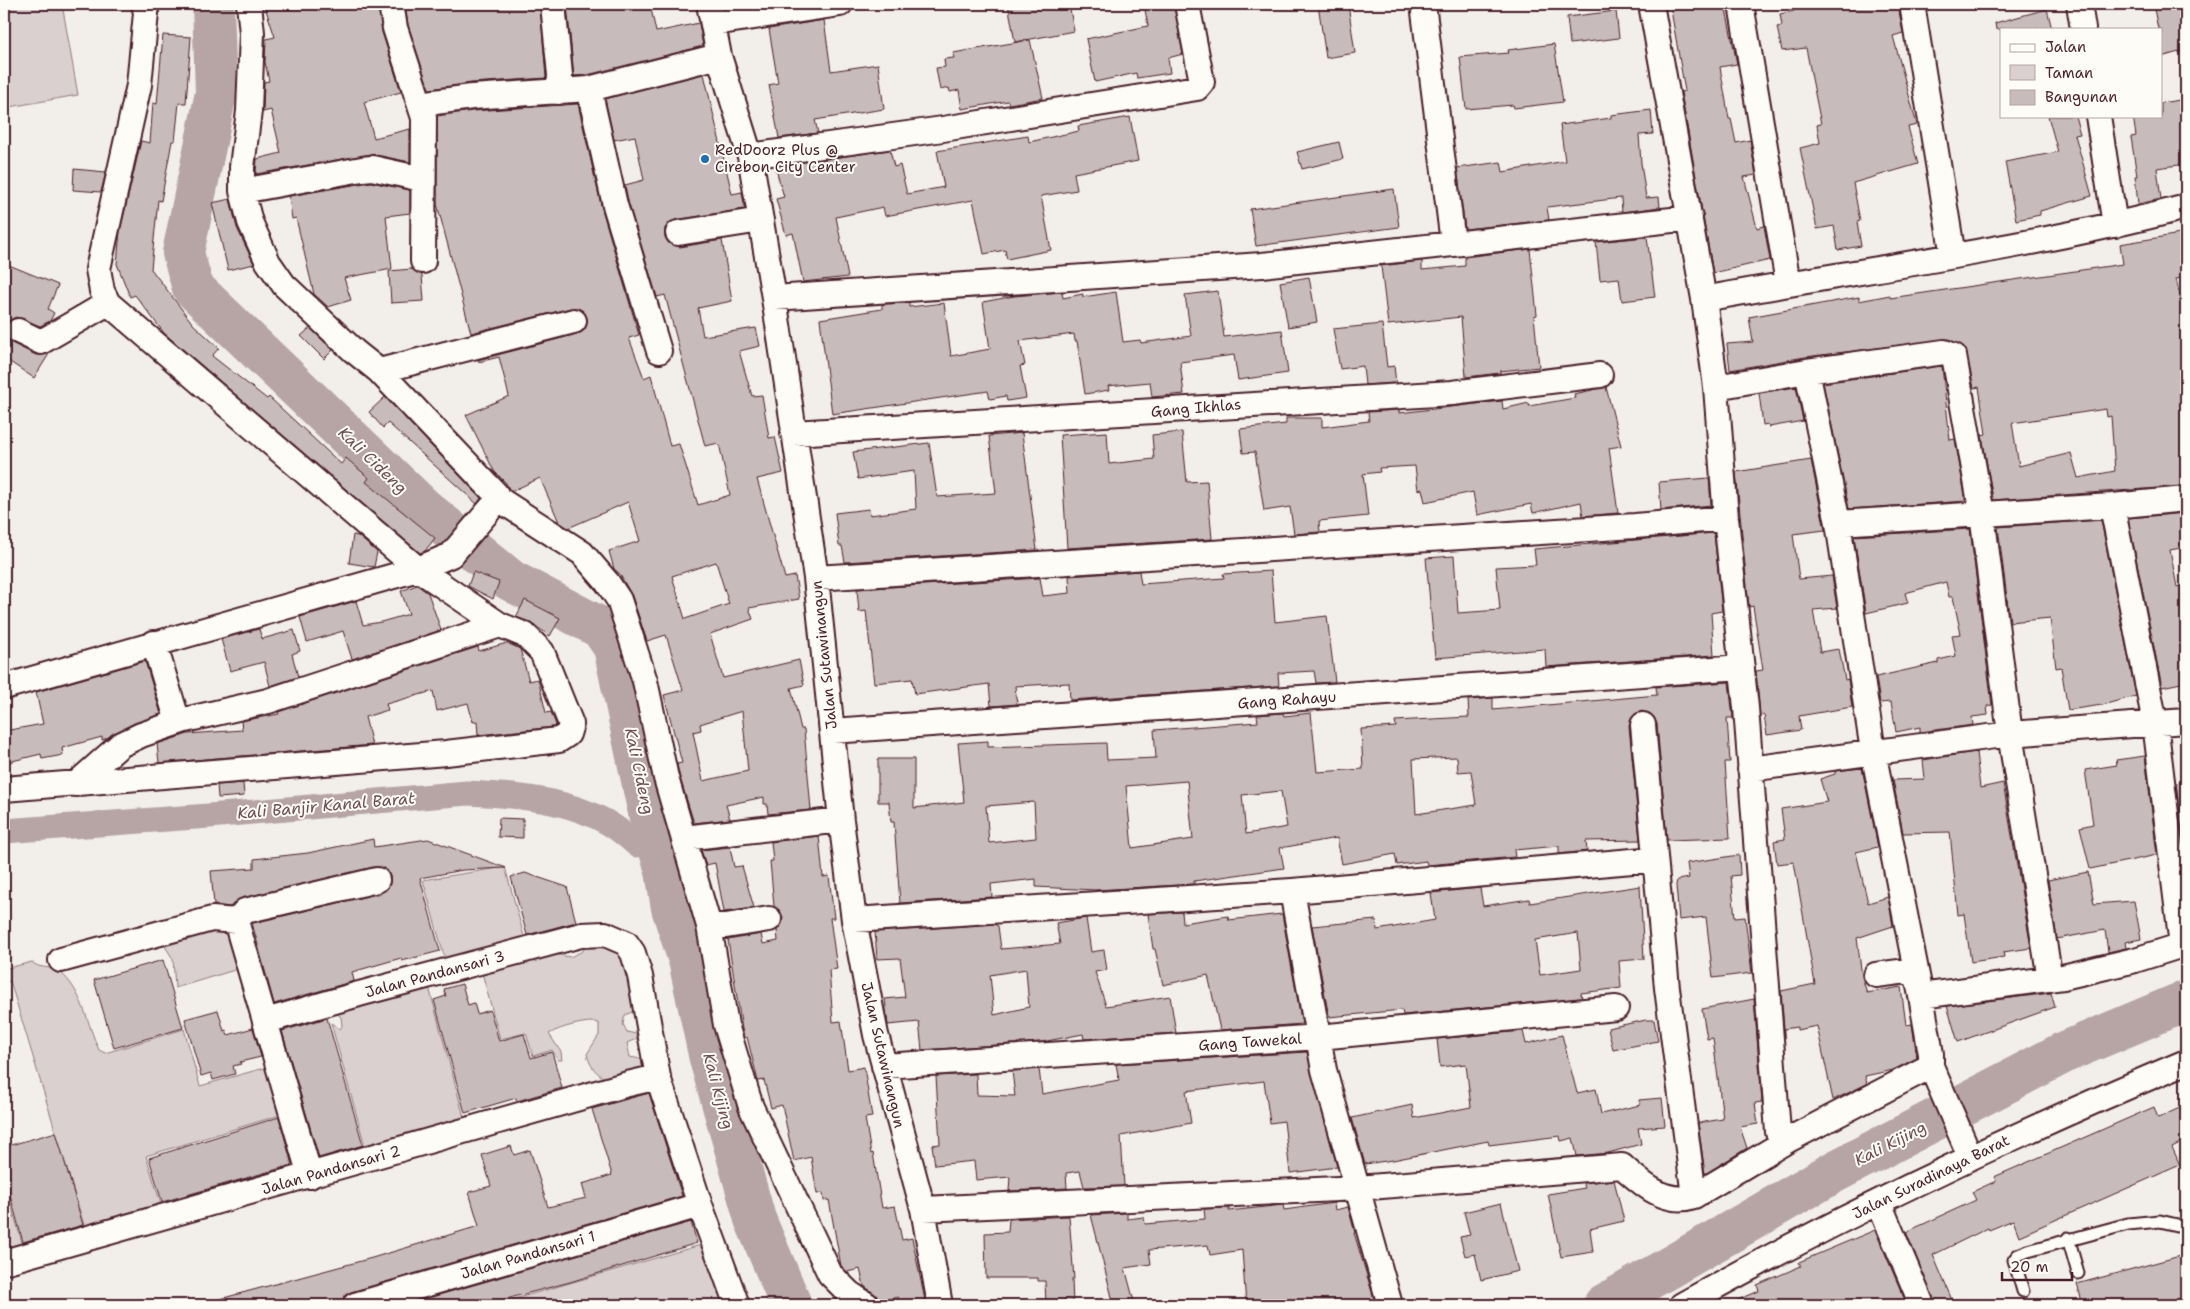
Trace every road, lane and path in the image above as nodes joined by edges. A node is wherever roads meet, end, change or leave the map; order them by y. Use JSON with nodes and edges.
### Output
{"nodes":[{"id":1,"x":144,"y":4,"type":"edge"},
{"id":2,"x":249,"y":4,"type":"edge"},
{"id":3,"x":391,"y":4,"type":"edge"},
{"id":4,"x":553,"y":4,"type":"edge"},
{"id":5,"x":840,"y":4,"type":"edge"},
{"id":6,"x":1187,"y":4,"type":"edge"},
{"id":7,"x":1423,"y":4,"type":"edge"},
{"id":8,"x":1651,"y":4,"type":"edge"},
{"id":9,"x":1741,"y":4,"type":"edge"},
{"id":10,"x":1912,"y":4,"type":"edge"},
{"id":11,"x":2079,"y":4,"type":"edge"},
{"id":12,"x":712,"y":13,"type":"edge"},
{"id":13,"x":2083,"y":28,"type":"edge"},
{"id":14,"x":719,"y":56,"type":"junction"},
{"id":15,"x":589,"y":89,"type":"junction"},
{"id":16,"x":560,"y":92,"type":"junction"},
{"id":17,"x":420,"y":104,"type":"junction"},
{"id":18,"x":2098,"y":118,"type":"edge"},
{"id":19,"x":750,"y":156,"type":"junction"},
{"id":20,"x":422,"y":178,"type":"junction"},
{"id":21,"x":242,"y":191,"type":"junction"},
{"id":22,"x":2186,"y":207,"type":"edge"},
{"id":23,"x":1690,"y":218,"type":"junction"},
{"id":24,"x":761,"y":220,"type":"junction"},
{"id":25,"x":2115,"y":225,"type":"junction"},
{"id":26,"x":678,"y":233,"type":"dead end"},
{"id":27,"x":1453,"y":243,"type":"junction"},
{"id":28,"x":1953,"y":256,"type":"junction"},
{"id":29,"x":424,"y":261,"type":"dead end"},
{"id":30,"x":1788,"y":283,"type":"junction"},
{"id":31,"x":774,"y":298,"type":"junction"},
{"id":32,"x":1704,"y":299,"type":"junction"},
{"id":33,"x":108,"y":303,"type":"junction"},
{"id":34,"x":574,"y":321,"type":"dead end"},
{"id":35,"x":18,"y":331,"type":"dead end"},
{"id":36,"x":659,"y":351,"type":"dead end"},
{"id":37,"x":379,"y":371,"type":"junction"},
{"id":38,"x":1807,"y":371,"type":"junction"},
{"id":39,"x":1600,"y":375,"type":"dead end"},
{"id":40,"x":1716,"y":387,"type":"junction"},
{"id":41,"x":793,"y":433,"type":"junction"},
{"id":42,"x":2186,"y":498,"type":"edge"},
{"id":43,"x":492,"y":506,"type":"junction"},
{"id":44,"x":2112,"y":506,"type":"junction"},
{"id":45,"x":1982,"y":514,"type":"junction"},
{"id":46,"x":1726,"y":518,"type":"junction"},
{"id":47,"x":1838,"y":523,"type":"junction"},
{"id":48,"x":418,"y":569,"type":"junction"},
{"id":49,"x":816,"y":578,"type":"junction"},
{"id":50,"x":500,"y":626,"type":"junction"},
{"id":51,"x":154,"y":643,"type":"junction"},
{"id":52,"x":1742,"y":666,"type":"junction"},
{"id":53,"x":4,"y":687,"type":"edge"},
{"id":54,"x":2186,"y":721,"type":"edge"},
{"id":55,"x":178,"y":722,"type":"junction"},
{"id":56,"x":2155,"y":723,"type":"junction"},
{"id":57,"x":1644,"y":725,"type":"dead end"},
{"id":58,"x":832,"y":731,"type":"junction"},
{"id":59,"x":2010,"y":734,"type":"junction"},
{"id":60,"x":1873,"y":751,"type":"junction"},
{"id":61,"x":1750,"y":768,"type":"junction"},
{"id":62,"x":76,"y":784,"type":"junction"},
{"id":63,"x":4,"y":789,"type":"edge"},
{"id":64,"x":841,"y":820,"type":"junction"},
{"id":65,"x":684,"y":838,"type":"junction"},
{"id":66,"x":1655,"y":859,"type":"junction"},
{"id":67,"x":377,"y":880,"type":"dead end"},
{"id":68,"x":1292,"y":891,"type":"junction"},
{"id":69,"x":769,"y":919,"type":"dead end"},
{"id":70,"x":854,"y":920,"type":"junction"},
{"id":71,"x":236,"y":921,"type":"junction"},
{"id":72,"x":709,"y":926,"type":"junction"},
{"id":73,"x":2184,"y":945,"type":"edge"},
{"id":74,"x":61,"y":960,"type":"dead end"},
{"id":75,"x":1915,"y":970,"type":"junction"},
{"id":76,"x":1876,"y":976,"type":"dead end"},
{"id":77,"x":2050,"y":979,"type":"junction"},
{"id":78,"x":1921,"y":996,"type":"junction"},
{"id":79,"x":1616,"y":1008,"type":"dead end"},
{"id":80,"x":266,"y":1021,"type":"junction"},
{"id":81,"x":1319,"y":1038,"type":"junction"},
{"id":82,"x":2186,"y":1062,"type":"edge"},
{"id":83,"x":884,"y":1066,"type":"junction"},
{"id":84,"x":1933,"y":1072,"type":"junction"},
{"id":85,"x":658,"y":1077,"type":"junction"},
{"id":86,"x":1778,"y":1132,"type":"dead end"},
{"id":87,"x":1969,"y":1154,"type":"junction"},
{"id":88,"x":310,"y":1176,"type":"junction"},
{"id":89,"x":1358,"y":1188,"type":"junction"},
{"id":90,"x":1694,"y":1196,"type":"junction"},
{"id":91,"x":1879,"y":1203,"type":"junction"},
{"id":92,"x":700,"y":1205,"type":"junction"},
{"id":93,"x":923,"y":1209,"type":"junction"},
{"id":94,"x":2186,"y":1227,"type":"edge"},
{"id":95,"x":2068,"y":1238,"type":"junction"},
{"id":96,"x":4,"y":1262,"type":"edge"},
{"id":97,"x":2078,"y":1273,"type":"dead end"},
{"id":98,"x":2023,"y":1291,"type":"dead end"},
{"id":99,"x":355,"y":1305,"type":"edge"},
{"id":100,"x":738,"y":1305,"type":"edge"},
{"id":101,"x":866,"y":1305,"type":"edge"},
{"id":102,"x":940,"y":1305,"type":"edge"},
{"id":103,"x":1390,"y":1305,"type":"edge"},
{"id":104,"x":1682,"y":1305,"type":"edge"},
{"id":105,"x":1922,"y":1305,"type":"edge"}],
"edges":[{"from":1,"to":33,"type":"street"},
{"from":2,"to":21,"type":"street"},
{"from":3,"to":17,"type":"street"},
{"from":4,"to":16,"type":"street"},
{"from":5,"to":12,"type":"street"},
{"from":6,"to":19,"type":"street"},
{"from":7,"to":27,"type":"street"},
{"from":8,"to":23,"type":"street"},
{"from":9,"to":30,"type":"street"},
{"from":10,"to":28,"type":"street"},
{"from":11,"to":13,"type":"street"},
{"from":12,"to":14,"type":"street","name":"Jalan Sutawinangun"},
{"from":14,"to":15,"type":"street"},
{"from":14,"to":19,"type":"street","name":"Jalan Sutawinangun"},
{"from":15,"to":16,"type":"street"},
{"from":15,"to":36,"type":"street"},
{"from":16,"to":17,"type":"street"},
{"from":17,"to":20,"type":"street"},
{"from":18,"to":25,"type":"street"},
{"from":19,"to":24,"type":"street","name":"Jalan Sutawinangun"},
{"from":20,"to":21,"type":"street"},
{"from":20,"to":29,"type":"street"},
{"from":21,"to":37,"type":"street"},
{"from":22,"to":25,"type":"street"},
{"from":23,"to":27,"type":"street"},
{"from":23,"to":32,"type":"street"},
{"from":24,"to":26,"type":"street"},
{"from":24,"to":31,"type":"street","name":"Jalan Sutawinangun"},
{"from":25,"to":28,"type":"street"},
{"from":27,"to":31,"type":"street"},
{"from":28,"to":30,"type":"street"},
{"from":30,"to":32,"type":"street"},
{"from":31,"to":41,"type":"street","name":"Jalan Sutawinangun"},
{"from":32,"to":40,"type":"street"},
{"from":33,"to":35,"type":"street"},
{"from":33,"to":48,"type":"street"},
{"from":34,"to":37,"type":"street"},
{"from":37,"to":43,"type":"street"},
{"from":38,"to":40,"type":"street"},
{"from":38,"to":45,"type":"street"},
{"from":38,"to":47,"type":"street"},
{"from":39,"to":41,"type":"street","name":"Gang Ikhlas"},
{"from":40,"to":46,"type":"street"},
{"from":41,"to":49,"type":"street","name":"Jalan Sutawinangun"},
{"from":42,"to":44,"type":"street"},
{"from":43,"to":48,"type":"street"},
{"from":43,"to":65,"type":"street"},
{"from":44,"to":45,"type":"street"},
{"from":44,"to":56,"type":"street"},
{"from":45,"to":47,"type":"street"},
{"from":45,"to":59,"type":"street"},
{"from":46,"to":49,"type":"street"},
{"from":46,"to":52,"type":"street"},
{"from":47,"to":60,"type":"street"},
{"from":48,"to":50,"type":"street"},
{"from":48,"to":51,"type":"street"},
{"from":49,"to":58,"type":"street","name":"Jalan Sutawinangun"},
{"from":50,"to":55,"type":"street"},
{"from":50,"to":62,"type":"street"},
{"from":51,"to":53,"type":"street"},
{"from":51,"to":55,"type":"street"},
{"from":52,"to":58,"type":"street","name":"Gang Rahayu"},
{"from":52,"to":61,"type":"street"},
{"from":54,"to":56,"type":"street"},
{"from":55,"to":62,"type":"street"},
{"from":56,"to":59,"type":"street"},
{"from":56,"to":73,"type":"street"},
{"from":57,"to":66,"type":"street"},
{"from":58,"to":64,"type":"street","name":"Jalan Sutawinangun"},
{"from":59,"to":60,"type":"street"},
{"from":59,"to":77,"type":"street"},
{"from":60,"to":61,"type":"street"},
{"from":60,"to":75,"type":"street"},
{"from":61,"to":86,"type":"street"},
{"from":62,"to":63,"type":"street"},
{"from":64,"to":65,"type":"street"},
{"from":64,"to":70,"type":"street","name":"Jalan Sutawinangun"},
{"from":65,"to":72,"type":"street"},
{"from":66,"to":68,"type":"street"},
{"from":66,"to":90,"type":"street"},
{"from":67,"to":71,"type":"street"},
{"from":68,"to":70,"type":"street"},
{"from":68,"to":81,"type":"street"},
{"from":69,"to":72,"type":"street"},
{"from":70,"to":83,"type":"street","name":"Jalan Sutawinangun"},
{"from":71,"to":74,"type":"street"},
{"from":71,"to":80,"type":"street"},
{"from":72,"to":101,"type":"street"},
{"from":73,"to":77,"type":"street"},
{"from":75,"to":76,"type":"street"},
{"from":75,"to":78,"type":"street"},
{"from":77,"to":78,"type":"street"},
{"from":78,"to":84,"type":"street"},
{"from":79,"to":81,"type":"street","name":"Gang Tawekal"},
{"from":80,"to":85,"type":"street","name":"Jalan Pandansari 3"},
{"from":80,"to":88,"type":"street"},
{"from":81,"to":83,"type":"street","name":"Gang Tawekal"},
{"from":81,"to":89,"type":"street"},
{"from":82,"to":87,"type":"street","name":"Jalan Suradinaya Barat"},
{"from":83,"to":93,"type":"street","name":"Jalan Sutawinangun"},
{"from":84,"to":87,"type":"street"},
{"from":84,"to":90,"type":"street"},
{"from":85,"to":88,"type":"street","name":"Jalan Pandansari 2"},
{"from":85,"to":92,"type":"street"},
{"from":87,"to":91,"type":"street","name":"Jalan Suradinaya Barat"},
{"from":88,"to":96,"type":"street","name":"Jalan Pandansari 2"},
{"from":89,"to":90,"type":"street"},
{"from":89,"to":93,"type":"street"},
{"from":89,"to":103,"type":"street"},
{"from":91,"to":104,"type":"street","name":"Jalan Suradinaya Barat"},
{"from":91,"to":105,"type":"street"},
{"from":92,"to":99,"type":"street","name":"Jalan Pandansari 1"},
{"from":92,"to":100,"type":"street"},
{"from":93,"to":102,"type":"street","name":"Jalan Sutawinangun"},
{"from":94,"to":95,"type":"lane"},
{"from":95,"to":97,"type":"lane"},
{"from":95,"to":98,"type":"lane"}]}
